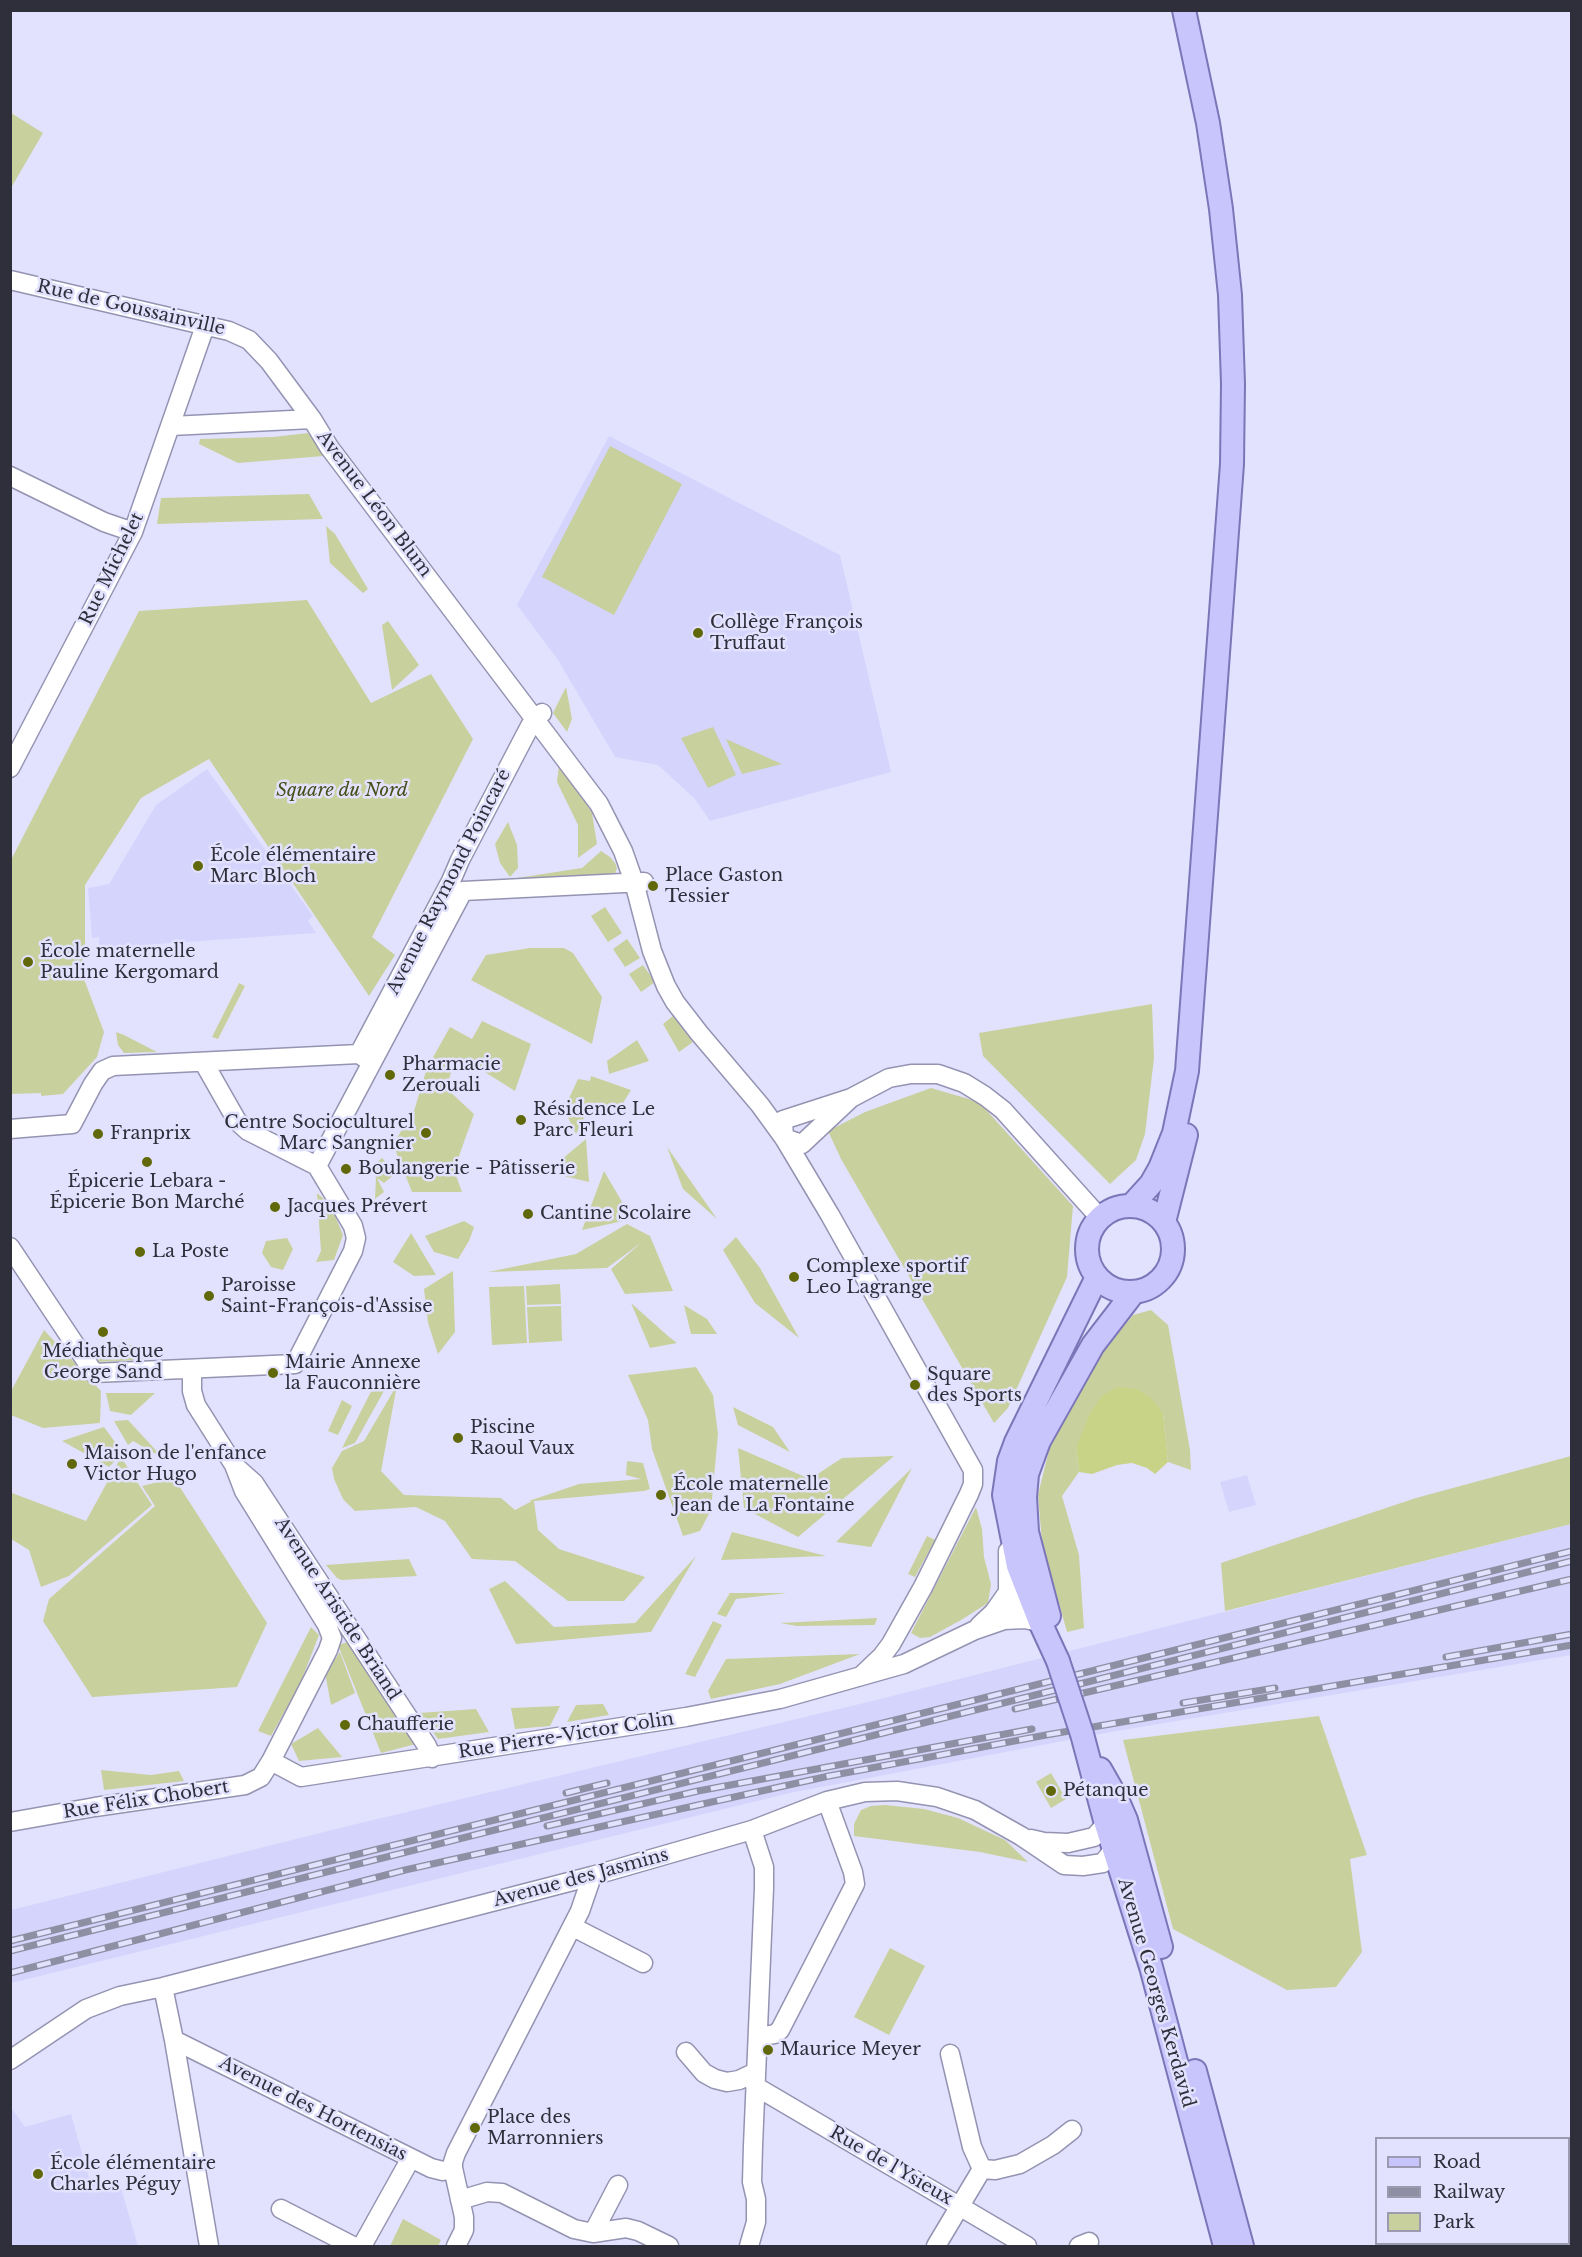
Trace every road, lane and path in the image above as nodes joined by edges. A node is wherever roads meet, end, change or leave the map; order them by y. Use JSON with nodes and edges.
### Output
{"nodes":[{"id":1,"x":1184,"y":10,"type":"edge"},
{"id":2,"x":10,"y":280,"type":"edge"},
{"id":3,"x":205,"y":326,"type":"junction"},
{"id":4,"x":249,"y":340,"type":"joint"},
{"id":5,"x":312,"y":419,"type":"junction"},
{"id":6,"x":171,"y":426,"type":"junction"},
{"id":7,"x":10,"y":476,"type":"edge"},
{"id":8,"x":133,"y":532,"type":"junction"},
{"id":9,"x":538,"y":716,"type":"junction"},
{"id":10,"x":19,"y":735,"type":"edge"},
{"id":11,"x":10,"y":768,"type":"edge"},
{"id":12,"x":640,"y":882,"type":"junction"},
{"id":13,"x":457,"y":886,"type":"junction"},
{"id":14,"x":365,"y":1058,"type":"junction"},
{"id":15,"x":204,"y":1063,"type":"junction"},
{"id":16,"x":1186,"y":1071,"type":"junction"},
{"id":17,"x":851,"y":1098,"type":"junction"},
{"id":18,"x":10,"y":1129,"type":"edge"},
{"id":19,"x":791,"y":1134,"type":"junction"},
{"id":20,"x":316,"y":1167,"type":"junction"},
{"id":21,"x":1131,"y":1206,"type":"junction"},
{"id":22,"x":1100,"y":1218,"type":"junction"},
{"id":23,"x":1164,"y":1222,"type":"junction"},
{"id":24,"x":13,"y":1258,"type":"edge"},
{"id":25,"x":1097,"y":1277,"type":"junction"},
{"id":26,"x":1133,"y":1293,"type":"junction"},
{"id":27,"x":192,"y":1369,"type":"junction"},
{"id":28,"x":234,"y":1466,"type":"junction"},
{"id":29,"x":1004,"y":1495,"type":"junction"},
{"id":30,"x":1035,"y":1563,"type":"junction"},
{"id":31,"x":1027,"y":1590,"type":"junction"},
{"id":32,"x":1004,"y":1620,"type":"junction"},
{"id":33,"x":1040,"y":1622,"type":"junction"},
{"id":34,"x":349,"y":1628,"type":"junction"},
{"id":35,"x":975,"y":1630,"type":"junction"},
{"id":36,"x":332,"y":1638,"type":"junction"},
{"id":37,"x":891,"y":1644,"type":"junction"},
{"id":38,"x":944,"y":1646,"type":"junction"},
{"id":39,"x":1056,"y":1654,"type":"junction"},
{"id":40,"x":899,"y":1665,"type":"junction"},
{"id":41,"x":861,"y":1675,"type":"junction"},
{"id":42,"x":432,"y":1758,"type":"junction"},
{"id":43,"x":271,"y":1761,"type":"junction"},
{"id":44,"x":827,"y":1801,"type":"junction"},
{"id":45,"x":10,"y":1822,"type":"edge"},
{"id":46,"x":1109,"y":1827,"type":"junction"},
{"id":47,"x":752,"y":1830,"type":"junction"},
{"id":48,"x":1021,"y":1836,"type":"junction"},
{"id":49,"x":1114,"y":1850,"type":"junction"},
{"id":50,"x":592,"y":1876,"type":"junction"},
{"id":51,"x":1145,"y":1889,"type":"junction"},
{"id":52,"x":573,"y":1927,"type":"junction"},
{"id":53,"x":643,"y":1963,"type":"dead end"},
{"id":54,"x":163,"y":1987,"type":"junction"},
{"id":55,"x":758,"y":2037,"type":"junction"},
{"id":56,"x":174,"y":2040,"type":"junction"},
{"id":57,"x":686,"y":2052,"type":"dead end"},
{"id":58,"x":950,"y":2054,"type":"dead end"},
{"id":59,"x":10,"y":2060,"type":"edge"},
{"id":60,"x":756,"y":2079,"type":"junction"},
{"id":61,"x":1072,"y":2130,"type":"dead end"},
{"id":62,"x":411,"y":2158,"type":"junction"},
{"id":63,"x":453,"y":2168,"type":"junction"},
{"id":64,"x":982,"y":2169,"type":"junction"},
{"id":65,"x":618,"y":2185,"type":"dead end"},
{"id":66,"x":460,"y":2200,"type":"junction"},
{"id":67,"x":960,"y":2207,"type":"junction"},
{"id":68,"x":281,"y":2209,"type":"dead end"},
{"id":69,"x":593,"y":2233,"type":"junction"},
{"id":70,"x":209,"y":2247,"type":"edge"},
{"id":71,"x":353,"y":2247,"type":"edge"},
{"id":72,"x":363,"y":2247,"type":"edge"},
{"id":73,"x":456,"y":2247,"type":"edge"},
{"id":74,"x":669,"y":2247,"type":"edge"},
{"id":75,"x":749,"y":2247,"type":"edge"},
{"id":76,"x":936,"y":2247,"type":"edge"},
{"id":77,"x":1027,"y":2247,"type":"edge"},
{"id":78,"x":1226,"y":2247,"type":"edge"},
{"id":79,"x":1242,"y":2247,"type":"edge"}],
"edges":[{"from":1,"to":16,"type":"main road"},
{"from":2,"to":3,"type":"street","name":"Rue de Goussainville"},
{"from":3,"to":4,"type":"street","name":"Rue de Goussainville"},
{"from":3,"to":6,"type":"street","name":"Rue Michelet"},
{"from":4,"to":5,"type":"street","name":"Avenue Léon Blum"},
{"from":5,"to":6,"type":"street"},
{"from":5,"to":9,"type":"street","name":"Avenue Léon Blum"},
{"from":6,"to":8,"type":"street","name":"Rue Michelet"},
{"from":7,"to":8,"type":"street"},
{"from":8,"to":10,"type":"street","name":"Rue Michelet"},
{"from":9,"to":12,"type":"street","name":"Avenue Léon Blum"},
{"from":9,"to":13,"type":"street","name":"Avenue Raymond Poincaré"},
{"from":10,"to":11,"type":"street","name":"Rue Michelet"},
{"from":12,"to":13,"type":"street"},
{"from":12,"to":19,"type":"street","name":"Avenue Léon Blum"},
{"from":13,"to":14,"type":"street","name":"Avenue Raymond Poincaré"},
{"from":14,"to":15,"type":"street"},
{"from":14,"to":20,"type":"street","name":"Avenue Raymond Poincaré"},
{"from":15,"to":18,"type":"street"},
{"from":15,"to":20,"type":"street"},
{"from":16,"to":21,"type":"main road"},
{"from":16,"to":23,"type":"main road"},
{"from":17,"to":19,"type":"street"},
{"from":17,"to":19,"type":"street"},
{"from":17,"to":22,"type":"street"},
{"from":19,"to":37,"type":"street","name":"Avenue Léon Blum"},
{"from":20,"to":27,"type":"street"},
{"from":21,"to":22,"type":"main road"},
{"from":21,"to":23,"type":"main road"},
{"from":22,"to":25,"type":"main road"},
{"from":23,"to":26,"type":"main road"},
{"from":24,"to":27,"type":"street"},
{"from":25,"to":26,"type":"main road"},
{"from":25,"to":29,"type":"main road"},
{"from":26,"to":30,"type":"main road"},
{"from":27,"to":28,"type":"street","name":"Avenue Aristide Briand"},
{"from":28,"to":34,"type":"street","name":"Avenue Aristide Briand"},
{"from":28,"to":36,"type":"street","name":"Avenue Aristide Briand"},
{"from":29,"to":31,"type":"main road"},
{"from":29,"to":35,"type":"street","name":"Rue Pierre-Victor Colin"},
{"from":30,"to":31,"type":"street"},
{"from":30,"to":39,"type":"main road"},
{"from":31,"to":32,"type":"street"},
{"from":31,"to":33,"type":"main road"},
{"from":32,"to":33,"type":"street","name":"Rue Pierre-Victor Colin"},
{"from":32,"to":35,"type":"street","name":"Rue Pierre-Victor Colin"},
{"from":33,"to":39,"type":"main road"},
{"from":34,"to":36,"type":"street"},
{"from":34,"to":42,"type":"street","name":"Avenue Aristide Briand"},
{"from":35,"to":38,"type":"street","name":"Rue Pierre-Victor Colin"},
{"from":36,"to":43,"type":"street","name":"Avenue Aristide Briand"},
{"from":37,"to":38,"type":"street","name":"Rue Pierre-Victor Colin"},
{"from":37,"to":40,"type":"street"},
{"from":37,"to":41,"type":"street","name":"Rue Pierre-Victor Colin"},
{"from":38,"to":40,"type":"street","name":"Rue Pierre-Victor Colin"},
{"from":39,"to":46,"type":"main road","bridge":true},
{"from":40,"to":41,"type":"street","name":"Rue Pierre-Victor Colin"},
{"from":41,"to":42,"type":"street","name":"Rue Pierre-Victor Colin"},
{"from":42,"to":43,"type":"street","name":"Rue Pierre-Victor Colin"},
{"from":43,"to":45,"type":"street","name":"Rue Félix Chobert"},
{"from":44,"to":47,"type":"street","name":"Avenue des Jasmins"},
{"from":44,"to":48,"type":"street","name":"Avenue des Jasmins"},
{"from":44,"to":55,"type":"street"},
{"from":46,"to":48,"type":"street"},
{"from":46,"to":49,"type":"main road","name":"Avenue Georges Kerdavid"},
{"from":46,"to":51,"type":"main road","name":"Avenue Georges Kerdavid"},
{"from":47,"to":50,"type":"street","name":"Avenue des Jasmins"},
{"from":47,"to":55,"type":"street"},
{"from":48,"to":49,"type":"street","name":"Avenue des Jasmins"},
{"from":49,"to":51,"type":"street"},
{"from":49,"to":78,"type":"main road","name":"Avenue Georges Kerdavid"},
{"from":50,"to":52,"type":"street"},
{"from":50,"to":54,"type":"street","name":"Avenue des Jasmins"},
{"from":51,"to":79,"type":"main road","name":"Avenue Georges Kerdavid"},
{"from":52,"to":53,"type":"street"},
{"from":52,"to":63,"type":"street"},
{"from":54,"to":56,"type":"street"},
{"from":54,"to":59,"type":"street","name":"Avenue des Jasmins"},
{"from":55,"to":60,"type":"street"},
{"from":56,"to":62,"type":"street","name":"Avenue des Hortensias"},
{"from":56,"to":70,"type":"street"},
{"from":57,"to":60,"type":"street"},
{"from":58,"to":64,"type":"street"},
{"from":60,"to":67,"type":"street","name":"Rue de l'Ysieux"},
{"from":60,"to":75,"type":"street"},
{"from":61,"to":64,"type":"street"},
{"from":62,"to":63,"type":"street","name":"Avenue des Hortensias"},
{"from":62,"to":72,"type":"street"},
{"from":63,"to":66,"type":"street"},
{"from":64,"to":67,"type":"street"},
{"from":65,"to":69,"type":"street"},
{"from":66,"to":69,"type":"street"},
{"from":66,"to":73,"type":"street"},
{"from":67,"to":76,"type":"street"},
{"from":67,"to":77,"type":"street","name":"Rue de l'Ysieux"},
{"from":68,"to":71,"type":"street"},
{"from":69,"to":74,"type":"street"}]}
